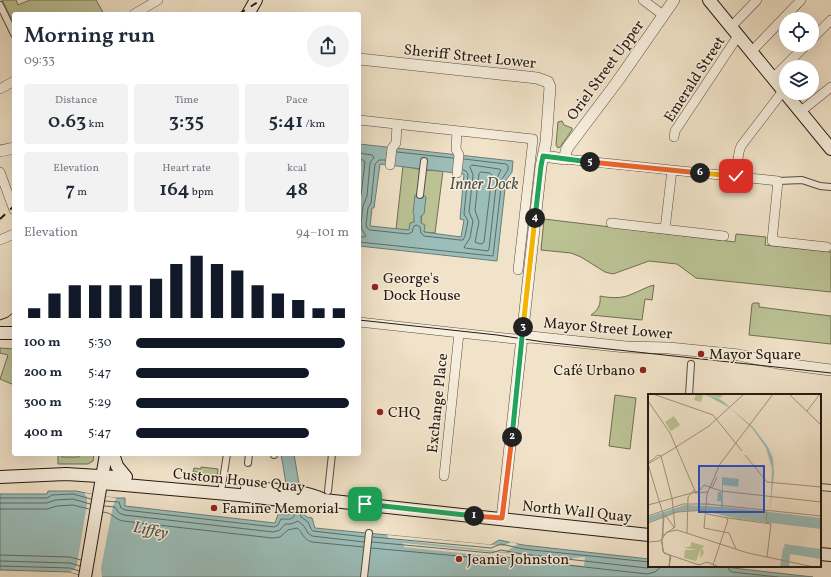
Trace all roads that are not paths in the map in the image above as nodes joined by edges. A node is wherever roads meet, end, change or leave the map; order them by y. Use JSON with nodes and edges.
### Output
{"nodes":[{"id":1,"x":158,"y":0,"type":"edge"},
{"id":2,"x":256,"y":0,"type":"edge"},
{"id":3,"x":643,"y":0,"type":"edge"},
{"id":4,"x":674,"y":0,"type":"edge"},
{"id":5,"x":757,"y":0,"type":"edge"},
{"id":6,"x":801,"y":0,"type":"edge"},
{"id":7,"x":711,"y":1,"type":"edge"},
{"id":8,"x":0,"y":5,"type":"edge"},
{"id":9,"x":137,"y":12,"type":"edge"},
{"id":10,"x":249,"y":12,"type":"edge"},
{"id":11,"x":663,"y":15,"type":"junction"},
{"id":12,"x":831,"y":20,"type":"edge"},
{"id":13,"x":12,"y":30,"type":"edge"},
{"id":14,"x":734,"y":31,"type":"junction"},
{"id":15,"x":819,"y":32,"type":"edge"},
{"id":16,"x":751,"y":52,"type":"junction"},
{"id":17,"x":799,"y":52,"type":"edge"},
{"id":18,"x":361,"y":59,"type":"edge"},
{"id":19,"x":773,"y":78,"type":"junction"},
{"id":20,"x":12,"y":82,"type":"edge"},
{"id":21,"x":779,"y":86,"type":"edge"},
{"id":22,"x":831,"y":87,"type":"edge"},
{"id":23,"x":0,"y":89,"type":"edge"},
{"id":24,"x":779,"y":96,"type":"edge"},
{"id":25,"x":790,"y":100,"type":"edge"},
{"id":26,"x":800,"y":112,"type":"junction"},
{"id":27,"x":361,"y":120,"type":"edge"},
{"id":28,"x":397,"y":124,"type":"junction"},
{"id":29,"x":457,"y":131,"type":"junction"},
{"id":30,"x":674,"y":137,"type":"dead end"},
{"id":31,"x":12,"y":149,"type":"edge"},
{"id":32,"x":831,"y":149,"type":"edge"},
{"id":33,"x":0,"y":152,"type":"edge"},
{"id":34,"x":543,"y":156,"type":"junction"},
{"id":35,"x":565,"y":159,"type":"junction"},
{"id":36,"x":424,"y":161,"type":"dead end"},
{"id":37,"x":390,"y":165,"type":"dead end"},
{"id":38,"x":737,"y":167,"type":"dead end"},
{"id":39,"x":672,"y":170,"type":"junction"},
{"id":40,"x":0,"y":172,"type":"edge"},
{"id":41,"x":457,"y":173,"type":"dead end"},
{"id":42,"x":778,"y":181,"type":"junction"},
{"id":43,"x":831,"y":187,"type":"edge"},
{"id":44,"x":420,"y":195,"type":"dead end"},
{"id":45,"x":12,"y":205,"type":"edge"},
{"id":46,"x":610,"y":223,"type":"dead end"},
{"id":47,"x":665,"y":229,"type":"junction"},
{"id":48,"x":12,"y":235,"type":"edge"},
{"id":49,"x":724,"y":236,"type":"dead end"},
{"id":50,"x":0,"y":240,"type":"edge"},
{"id":51,"x":827,"y":247,"type":"dead end"},
{"id":52,"x":518,"y":270,"type":"dead end"},
{"id":53,"x":361,"y":322,"type":"edge"},
{"id":54,"x":0,"y":333,"type":"edge"},
{"id":55,"x":12,"y":333,"type":"edge"},
{"id":56,"x":459,"y":333,"type":"junction"},
{"id":57,"x":522,"y":338,"type":"junction"},
{"id":58,"x":691,"y":364,"type":"dead end"},
{"id":59,"x":831,"y":370,"type":"edge"},
{"id":60,"x":689,"y":394,"type":"edge"},
{"id":61,"x":106,"y":456,"type":"edge"},
{"id":62,"x":114,"y":456,"type":"edge"},
{"id":63,"x":227,"y":456,"type":"edge"},
{"id":64,"x":249,"y":456,"type":"edge"},
{"id":65,"x":332,"y":456,"type":"edge"},
{"id":66,"x":248,"y":463,"type":"dead end"},
{"id":67,"x":444,"y":476,"type":"dead end"},
{"id":68,"x":0,"y":477,"type":"edge"},
{"id":69,"x":126,"y":477,"type":"junction"},
{"id":70,"x":103,"y":479,"type":"junction"},
{"id":71,"x":222,"y":486,"type":"junction"},
{"id":72,"x":821,"y":487,"type":"edge"},
{"id":73,"x":831,"y":488,"type":"edge"},
{"id":74,"x":287,"y":496,"type":"junction"},
{"id":75,"x":326,"y":496,"type":"junction"},
{"id":76,"x":502,"y":518,"type":"junction"},
{"id":77,"x":369,"y":533,"type":"dead end"},
{"id":78,"x":648,"y":535,"type":"edge"},
{"id":79,"x":821,"y":554,"type":"edge"},
{"id":80,"x":831,"y":555,"type":"edge"},
{"id":81,"x":85,"y":577,"type":"edge"},
{"id":82,"x":364,"y":577,"type":"edge"}],
"edges":[{"from":1,"to":9,"type":"street"},
{"from":2,"to":10,"type":"main road"},
{"from":3,"to":11,"type":"street"},
{"from":4,"to":11,"type":"street","name":"Oriel Street Upper"},
{"from":5,"to":14,"type":"street","name":"Emerald Street"},
{"from":6,"to":16,"type":"street"},
{"from":7,"to":14,"type":"main road"},
{"from":8,"to":13,"type":"street"},
{"from":11,"to":35,"type":"street","name":"Oriel Street Upper"},
{"from":12,"to":15,"type":"street"},
{"from":14,"to":16,"type":"main road"},
{"from":14,"to":30,"type":"street","name":"Emerald Street"},
{"from":16,"to":19,"type":"main road"},
{"from":17,"to":19,"type":"street"},
{"from":18,"to":34,"type":"street","name":"Sheriff Street Lower"},
{"from":19,"to":21,"type":"main road"},
{"from":20,"to":23,"type":"street"},
{"from":22,"to":26,"type":"street"},
{"from":24,"to":38,"type":"street"},
{"from":25,"to":26,"type":"main road"},
{"from":26,"to":32,"type":"main road"},
{"from":27,"to":28,"type":"street"},
{"from":28,"to":29,"type":"street"},
{"from":28,"to":37,"type":"street"},
{"from":29,"to":41,"type":"street"},
{"from":29,"to":52,"type":"street"},
{"from":31,"to":33,"type":"street"},
{"from":34,"to":35,"type":"street"},
{"from":34,"to":57,"type":"street"},
{"from":35,"to":39,"type":"street"},
{"from":36,"to":44,"type":"street"},
{"from":39,"to":42,"type":"street"},
{"from":39,"to":47,"type":"street"},
{"from":40,"to":45,"type":"street"},
{"from":42,"to":43,"type":"street"},
{"from":42,"to":51,"type":"street"},
{"from":46,"to":47,"type":"street"},
{"from":47,"to":49,"type":"street"},
{"from":48,"to":50,"type":"street"},
{"from":53,"to":56,"type":"street","name":"Mayor Street Lower"},
{"from":54,"to":55,"type":"main road"},
{"from":56,"to":57,"type":"street","name":"Mayor Street Lower"},
{"from":56,"to":67,"type":"street","name":"Exchange Place"},
{"from":57,"to":59,"type":"street","name":"Mayor Street Lower"},
{"from":57,"to":76,"type":"street"},
{"from":58,"to":60,"type":"street"},
{"from":61,"to":70,"type":"main road"},
{"from":62,"to":69,"type":"main road"},
{"from":63,"to":71,"type":"street"},
{"from":64,"to":66,"type":"street"},
{"from":65,"to":75,"type":"street"},
{"from":68,"to":70,"type":"main road","name":"Custom House Quay"},
{"from":69,"to":70,"type":"main road","name":"Custom House Quay"},
{"from":69,"to":71,"type":"main road","name":"Custom House Quay"},
{"from":70,"to":74,"type":"main road","name":"Custom House Quay"},
{"from":70,"to":81,"type":"main road"},
{"from":71,"to":74,"type":"main road","name":"Custom House Quay"},
{"from":72,"to":73,"type":"street"},
{"from":74,"to":75,"type":"main road","name":"Custom House Quay"},
{"from":75,"to":76,"type":"main road","name":"Custom House Quay"},
{"from":76,"to":78,"type":"main road","name":"North Wall Quay"},
{"from":77,"to":82,"type":"street"},
{"from":79,"to":80,"type":"main road"}]}
